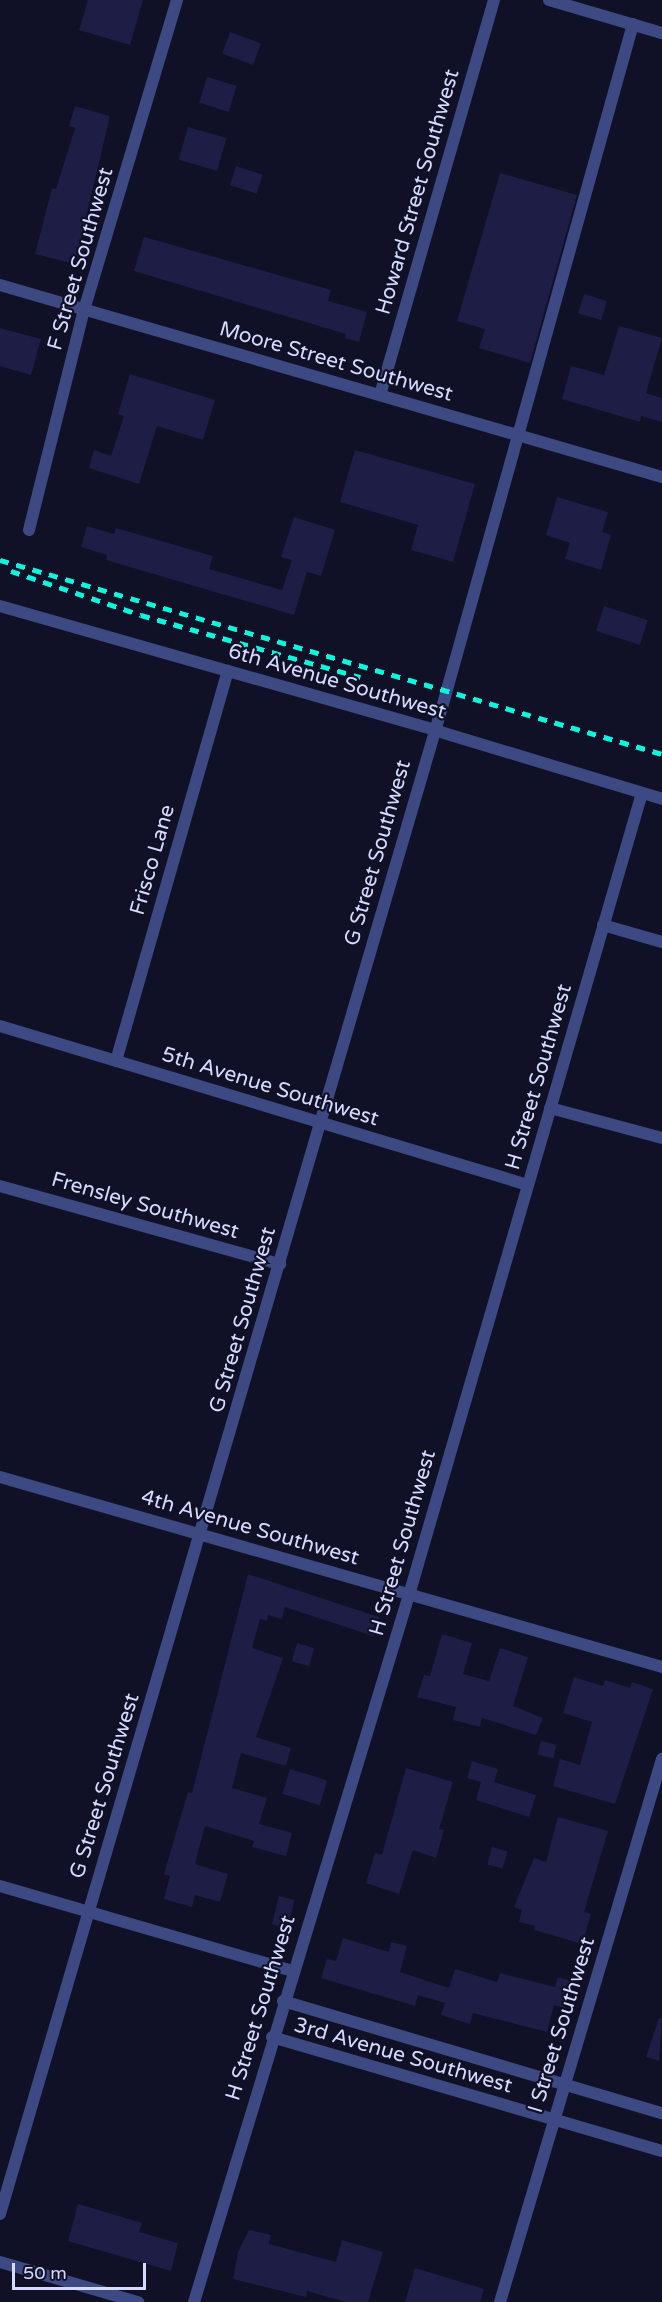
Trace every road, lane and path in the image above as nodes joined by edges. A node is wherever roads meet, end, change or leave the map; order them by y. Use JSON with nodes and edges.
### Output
{"nodes":[{"id":1,"x":177,"y":0,"type":"edge"},
{"id":2,"x":494,"y":0,"type":"edge"},
{"id":3,"x":549,"y":0,"type":"edge"},
{"id":4,"x":633,"y":24,"type":"junction"},
{"id":5,"x":662,"y":33,"type":"edge"},
{"id":6,"x":0,"y":285,"type":"edge"},
{"id":7,"x":84,"y":310,"type":"junction"},
{"id":8,"x":381,"y":396,"type":"junction"},
{"id":9,"x":519,"y":436,"type":"junction"},
{"id":10,"x":662,"y":477,"type":"edge"},
{"id":11,"x":29,"y":530,"type":"dead end"},
{"id":12,"x":0,"y":606,"type":"edge"},
{"id":13,"x":228,"y":671,"type":"junction"},
{"id":14,"x":434,"y":729,"type":"junction"},
{"id":15,"x":642,"y":794,"type":"junction"},
{"id":16,"x":662,"y":799,"type":"edge"},
{"id":17,"x":603,"y":925,"type":"junction"},
{"id":18,"x":662,"y":942,"type":"edge"},
{"id":19,"x":0,"y":1026,"type":"edge"},
{"id":20,"x":116,"y":1061,"type":"junction"},
{"id":21,"x":550,"y":1108,"type":"junction"},
{"id":22,"x":321,"y":1122,"type":"junction"},
{"id":23,"x":662,"y":1138,"type":"edge"},
{"id":24,"x":528,"y":1185,"type":"junction"},
{"id":25,"x":0,"y":1186,"type":"edge"},
{"id":26,"x":280,"y":1264,"type":"junction"},
{"id":27,"x":0,"y":1477,"type":"edge"},
{"id":28,"x":201,"y":1535,"type":"junction"},
{"id":29,"x":409,"y":1594,"type":"junction"},
{"id":30,"x":662,"y":1667,"type":"edge"},
{"id":31,"x":662,"y":1759,"type":"edge"},
{"id":32,"x":0,"y":1886,"type":"edge"},
{"id":33,"x":87,"y":1911,"type":"junction"},
{"id":34,"x":292,"y":1971,"type":"junction"},
{"id":35,"x":283,"y":2001,"type":"junction"},
{"id":36,"x":272,"y":2037,"type":"junction"},
{"id":37,"x":564,"y":2084,"type":"junction"},
{"id":38,"x":662,"y":2113,"type":"edge"},
{"id":39,"x":553,"y":2121,"type":"junction"},
{"id":40,"x":662,"y":2151,"type":"edge"},
{"id":41,"x":0,"y":2214,"type":"edge"},
{"id":42,"x":0,"y":2262,"type":"edge"},
{"id":43,"x":138,"y":2302,"type":"edge"},
{"id":44,"x":194,"y":2302,"type":"edge"},
{"id":45,"x":500,"y":2302,"type":"edge"}],
"edges":[{"from":1,"to":7,"type":"street","name":"F Street Southwest"},
{"from":2,"to":8,"type":"street","name":"Howard Street Southwest"},
{"from":3,"to":4,"type":"street"},
{"from":4,"to":5,"type":"street"},
{"from":4,"to":9,"type":"street","name":"G Street Southwest"},
{"from":6,"to":7,"type":"street","name":"Moore Street Southwest"},
{"from":7,"to":8,"type":"street","name":"Moore Street Southwest"},
{"from":7,"to":11,"type":"street","name":"F Street Southwest"},
{"from":8,"to":9,"type":"street","name":"Moore Street Southwest"},
{"from":9,"to":10,"type":"street","name":"Moore Street Southwest"},
{"from":9,"to":14,"type":"street","name":"G Street Southwest"},
{"from":12,"to":13,"type":"street","name":"6th Avenue Southwest"},
{"from":13,"to":14,"type":"street","name":"6th Avenue Southwest"},
{"from":13,"to":20,"type":"street","name":"Frisco Lane"},
{"from":14,"to":15,"type":"street","name":"6th Avenue Southwest"},
{"from":14,"to":22,"type":"street","name":"G Street Southwest"},
{"from":15,"to":16,"type":"street","name":"6th Avenue Southwest"},
{"from":15,"to":17,"type":"street","name":"H Street Southwest"},
{"from":17,"to":18,"type":"street"},
{"from":17,"to":21,"type":"street","name":"H Street Southwest"},
{"from":19,"to":20,"type":"street","name":"5th Avenue Southwest"},
{"from":20,"to":22,"type":"street","name":"5th Avenue Southwest"},
{"from":21,"to":23,"type":"street"},
{"from":21,"to":24,"type":"street","name":"H Street Southwest"},
{"from":22,"to":24,"type":"street","name":"5th Avenue Southwest"},
{"from":22,"to":26,"type":"street","name":"G Street Southwest"},
{"from":24,"to":29,"type":"street","name":"H Street Southwest"},
{"from":25,"to":26,"type":"street","name":"Frensley Southwest"},
{"from":26,"to":28,"type":"street","name":"G Street Southwest"},
{"from":27,"to":28,"type":"street","name":"4th Avenue Southwest"},
{"from":28,"to":29,"type":"street","name":"4th Avenue Southwest"},
{"from":28,"to":33,"type":"street","name":"G Street Southwest"},
{"from":29,"to":30,"type":"street","name":"4th Avenue Southwest"},
{"from":29,"to":34,"type":"street","name":"H Street Southwest"},
{"from":31,"to":37,"type":"street","name":"I Street Southwest"},
{"from":32,"to":33,"type":"street"},
{"from":33,"to":34,"type":"street"},
{"from":33,"to":41,"type":"street","name":"G Street Southwest"},
{"from":34,"to":35,"type":"street","name":"H Street Southwest"},
{"from":35,"to":36,"type":"street","name":"H Street Southwest"},
{"from":35,"to":37,"type":"street","name":"3rd Avenue Southwest"},
{"from":36,"to":39,"type":"street","name":"3rd Avenue Southwest"},
{"from":36,"to":44,"type":"street","name":"H Street Southwest"},
{"from":37,"to":38,"type":"street","name":"3rd Avenue Southwest"},
{"from":37,"to":39,"type":"street","name":"I Street Southwest"},
{"from":39,"to":40,"type":"street","name":"3rd Avenue Southwest"},
{"from":39,"to":45,"type":"street","name":"I Street Southwest"},
{"from":42,"to":43,"type":"street"}]}
